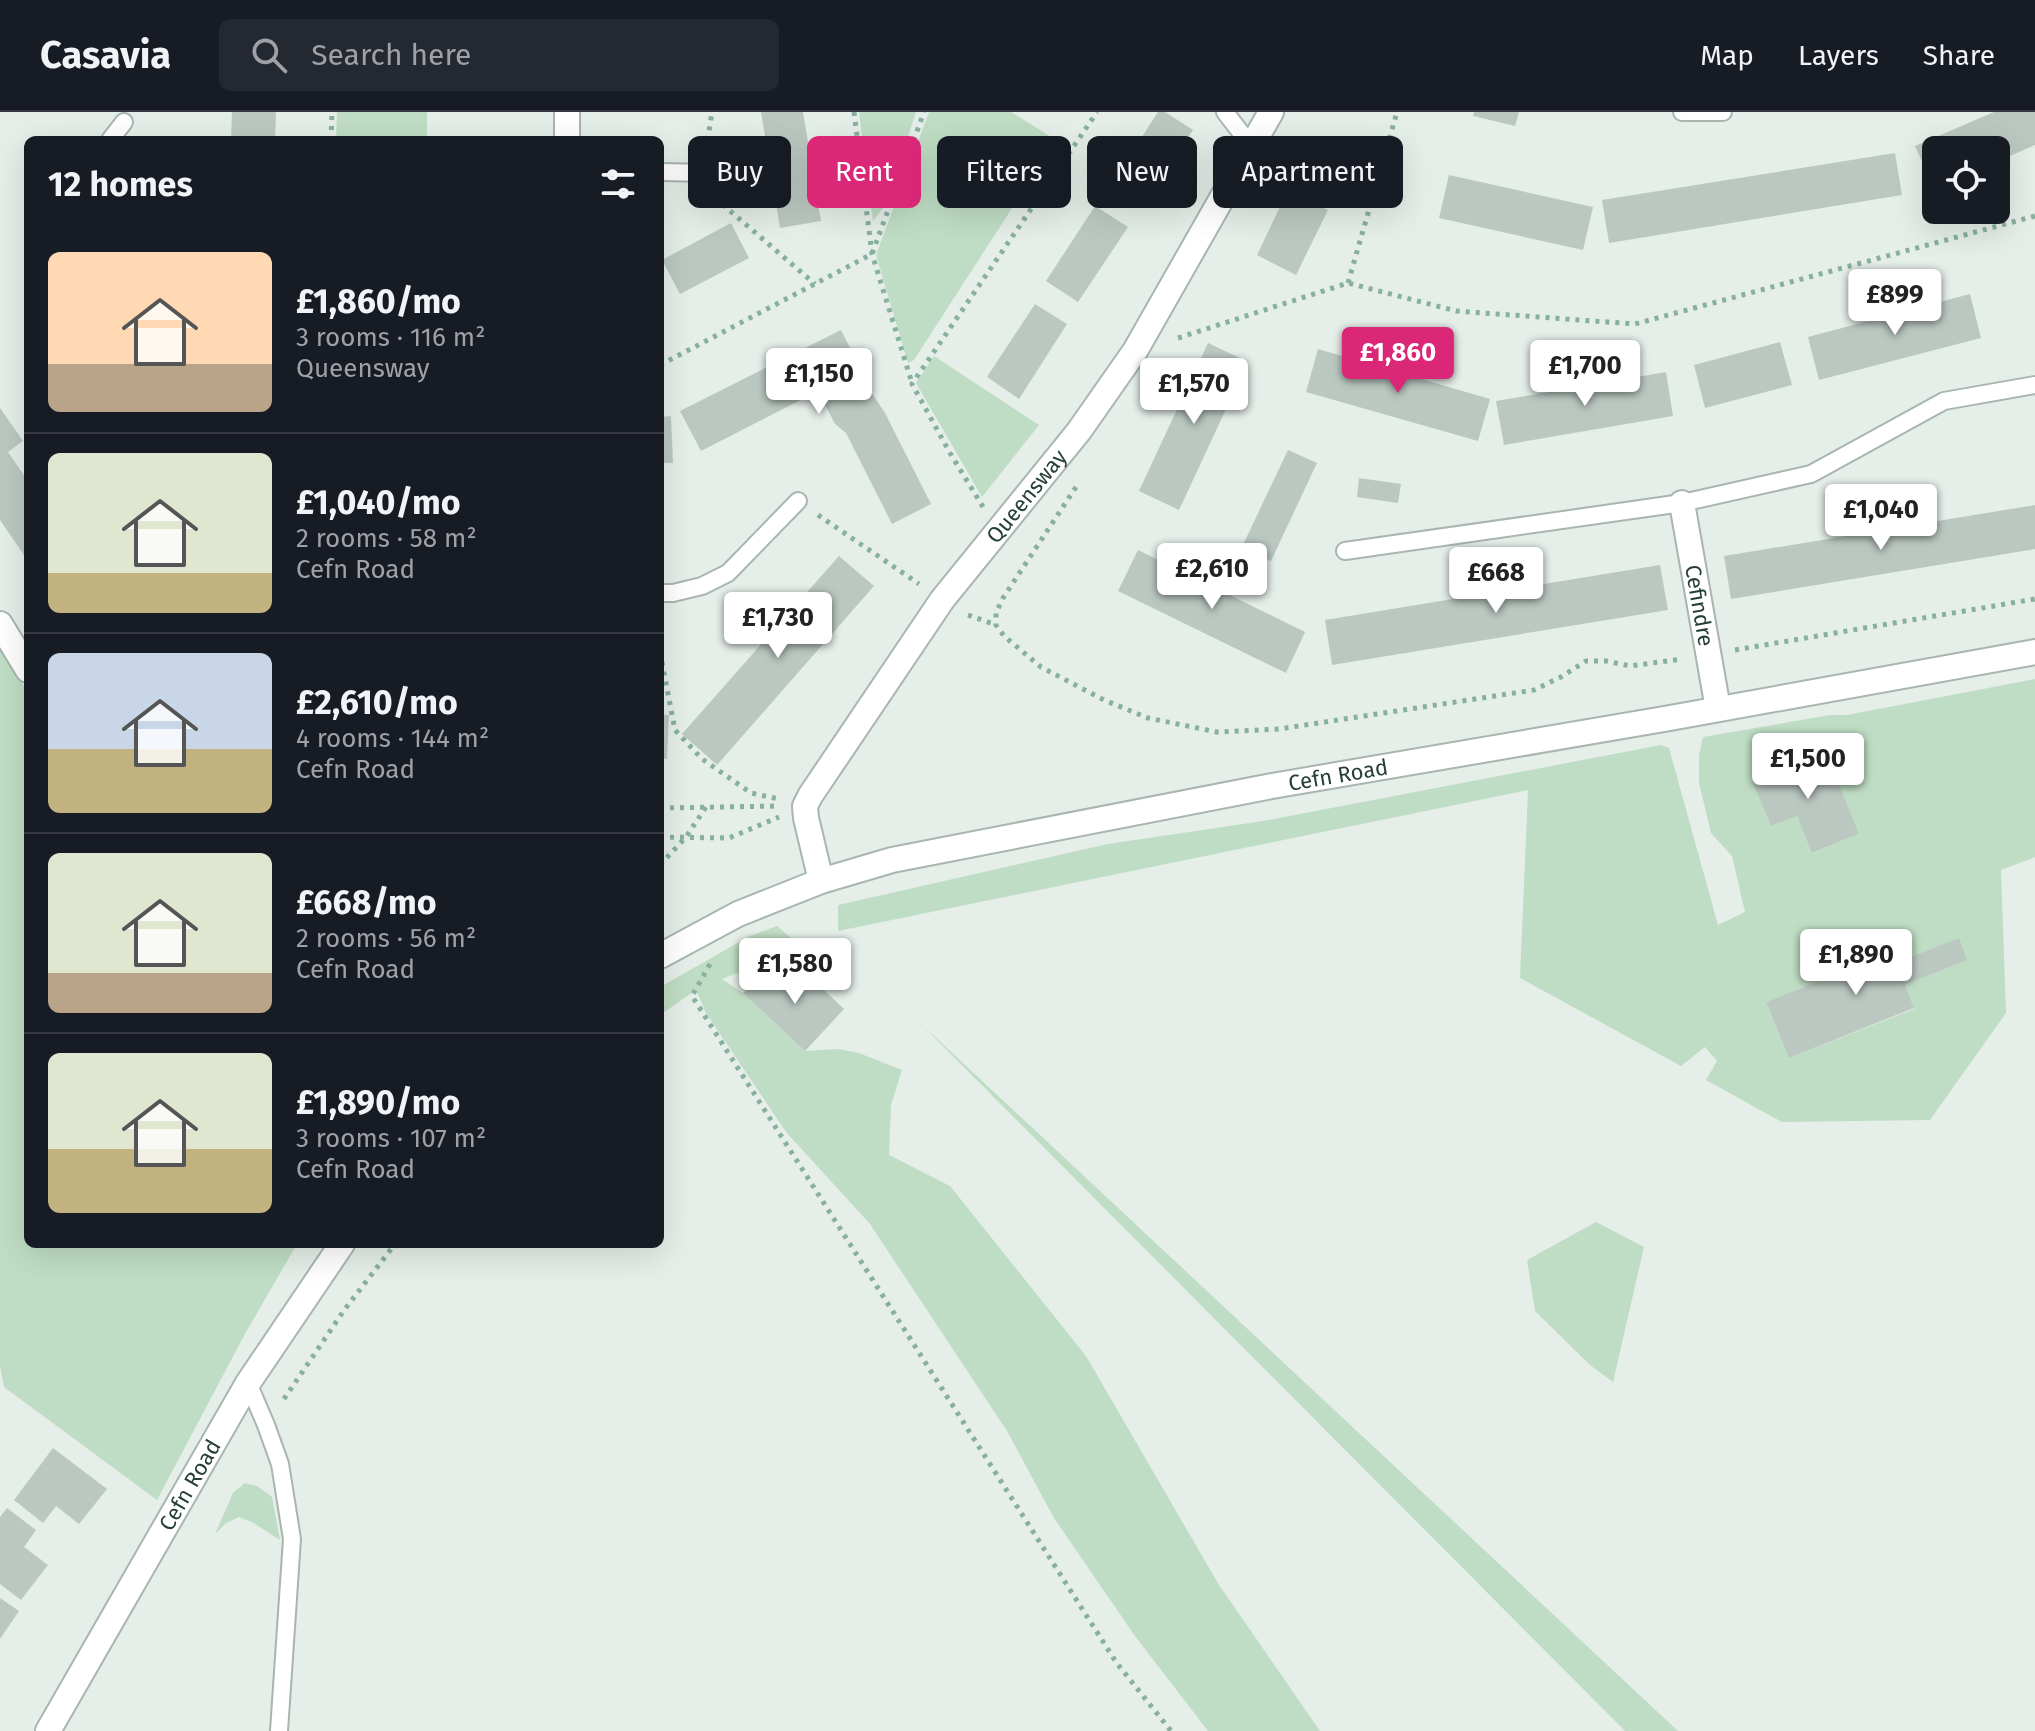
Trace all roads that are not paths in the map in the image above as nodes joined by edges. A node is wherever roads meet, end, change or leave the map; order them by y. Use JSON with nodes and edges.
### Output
{"nodes":[{"id":1,"x":567,"y":112,"type":"edge"},
{"id":2,"x":1225,"y":112,"type":"edge"},
{"id":3,"x":1271,"y":112,"type":"edge"},
{"id":4,"x":1682,"y":112,"type":"edge"},
{"id":5,"x":1723,"y":112,"type":"edge"},
{"id":6,"x":124,"y":122,"type":"dead end"},
{"id":7,"x":113,"y":136,"type":"edge"},
{"id":8,"x":567,"y":136,"type":"edge"},
{"id":9,"x":1244,"y":136,"type":"edge"},
{"id":10,"x":1258,"y":136,"type":"edge"},
{"id":11,"x":664,"y":172,"type":"edge"},
{"id":12,"x":688,"y":173,"type":"edge"},
{"id":13,"x":1217,"y":208,"type":"edge"},
{"id":14,"x":2035,"y":385,"type":"edge"},
{"id":15,"x":798,"y":501,"type":"road end"},
{"id":16,"x":1682,"y":503,"type":"junction"},
{"id":17,"x":1345,"y":551,"type":"dead end"},
{"id":18,"x":664,"y":593,"type":"edge"},
{"id":19,"x":0,"y":624,"type":"edge"},
{"id":20,"x":2035,"y":652,"type":"edge"},
{"id":21,"x":24,"y":660,"type":"edge"},
{"id":22,"x":1718,"y":709,"type":"junction"},
{"id":23,"x":821,"y":881,"type":"junction"},
{"id":24,"x":664,"y":954,"type":"edge"},
{"id":25,"x":339,"y":1248,"type":"edge"},
{"id":26,"x":248,"y":1383,"type":"junction"},
{"id":27,"x":48,"y":1731,"type":"edge"},
{"id":28,"x":279,"y":1731,"type":"edge"}],
"edges":[{"from":1,"to":8,"type":"street"},
{"from":2,"to":9,"type":"lane"},
{"from":3,"to":10,"type":"street","name":"Queensway"},
{"from":4,"to":5,"type":"lane"},
{"from":6,"to":7,"type":"lane"},
{"from":11,"to":12,"type":"lane"},
{"from":13,"to":23,"type":"street","name":"Queensway"},
{"from":14,"to":16,"type":"lane"},
{"from":15,"to":18,"type":"lane"},
{"from":16,"to":17,"type":"lane"},
{"from":16,"to":22,"type":"street","name":"Cefindre"},
{"from":19,"to":21,"type":"street"},
{"from":20,"to":22,"type":"street","name":"Cefn Road"},
{"from":22,"to":23,"type":"street","name":"Cefn Road"},
{"from":23,"to":24,"type":"street","name":"Cefn Road"},
{"from":25,"to":26,"type":"street","name":"Cefn Road"},
{"from":26,"to":27,"type":"street","name":"Cefn Road"},
{"from":26,"to":28,"type":"lane"}]}
